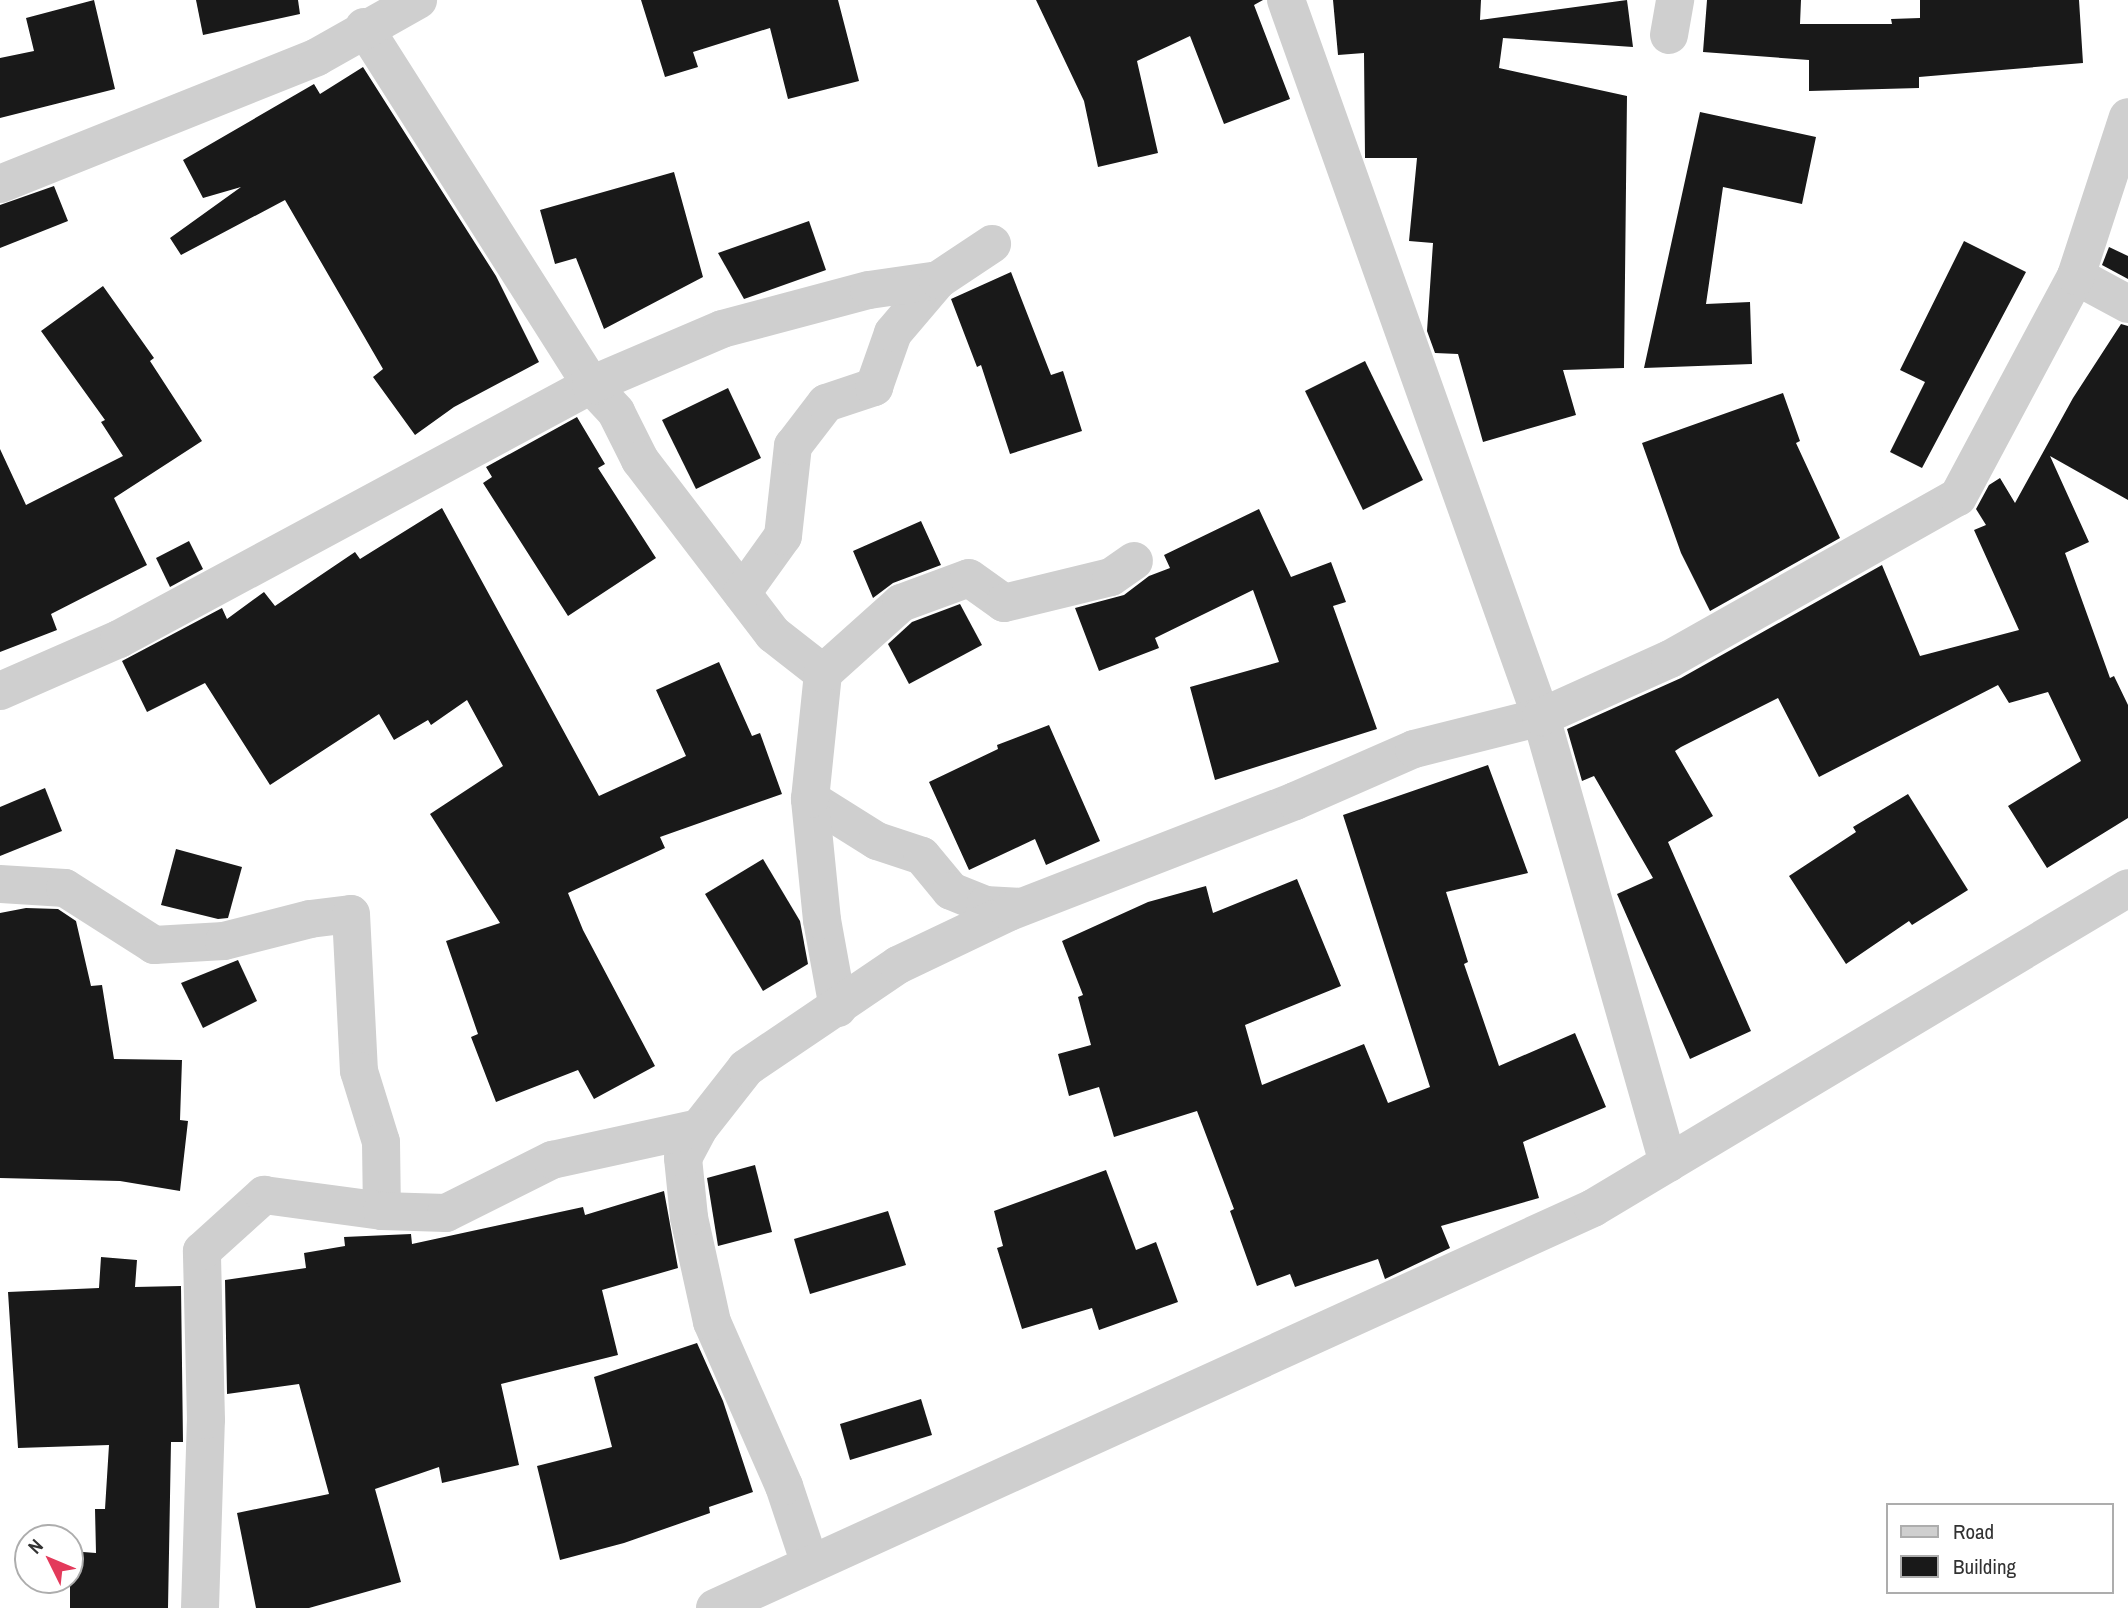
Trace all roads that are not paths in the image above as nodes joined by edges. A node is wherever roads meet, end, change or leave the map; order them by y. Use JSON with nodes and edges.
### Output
{"nodes":[{"id":1,"x":418,"y":0,"type":"edge"},
{"id":2,"x":1286,"y":0,"type":"edge"},
{"id":3,"x":364,"y":27,"type":"junction"},
{"id":4,"x":2128,"y":117,"type":"edge"},
{"id":5,"x":0,"y":184,"type":"edge"},
{"id":6,"x":992,"y":244,"type":"dead end"},
{"id":7,"x":2076,"y":276,"type":"junction"},
{"id":8,"x":938,"y":280,"type":"junction"},
{"id":9,"x":2128,"y":304,"type":"edge"},
{"id":10,"x":591,"y":385,"type":"junction"},
{"id":11,"x":1134,"y":561,"type":"dead end"},
{"id":12,"x":742,"y":593,"type":"junction"},
{"id":13,"x":823,"y":673,"type":"junction"},
{"id":14,"x":0,"y":691,"type":"edge"},
{"id":15,"x":1541,"y":717,"type":"junction"},
{"id":16,"x":810,"y":799,"type":"junction"},
{"id":17,"x":0,"y":884,"type":"edge"},
{"id":18,"x":2128,"y":888,"type":"edge"},
{"id":19,"x":1021,"y":907,"type":"junction"},
{"id":20,"x":838,"y":1008,"type":"junction"},
{"id":21,"x":699,"y":1128,"type":"junction"},
{"id":22,"x":1668,"y":1163,"type":"junction"},
{"id":23,"x":382,"y":1211,"type":"junction"},
{"id":24,"x":810,"y":1564,"type":"junction"},
{"id":25,"x":200,"y":1608,"type":"edge"},
{"id":26,"x":715,"y":1608,"type":"edge"}],
"edges":[{"from":1,"to":3,"type":"street"},
{"from":2,"to":15,"type":"street"},
{"from":3,"to":5,"type":"street"},
{"from":3,"to":10,"type":"street"},
{"from":4,"to":7,"type":"street"},
{"from":6,"to":8,"type":"street"},
{"from":7,"to":9,"type":"street"},
{"from":7,"to":15,"type":"street"},
{"from":8,"to":10,"type":"street"},
{"from":8,"to":12,"type":"street"},
{"from":10,"to":12,"type":"street"},
{"from":10,"to":14,"type":"street"},
{"from":11,"to":13,"type":"street"},
{"from":12,"to":13,"type":"street"},
{"from":13,"to":16,"type":"street"},
{"from":15,"to":19,"type":"street"},
{"from":15,"to":22,"type":"street"},
{"from":16,"to":19,"type":"street"},
{"from":16,"to":20,"type":"street"},
{"from":17,"to":23,"type":"street"},
{"from":18,"to":22,"type":"street"},
{"from":19,"to":20,"type":"street"},
{"from":20,"to":21,"type":"street"},
{"from":21,"to":23,"type":"street"},
{"from":21,"to":24,"type":"street"},
{"from":22,"to":24,"type":"street"},
{"from":23,"to":25,"type":"street"},
{"from":24,"to":26,"type":"street"}]}
